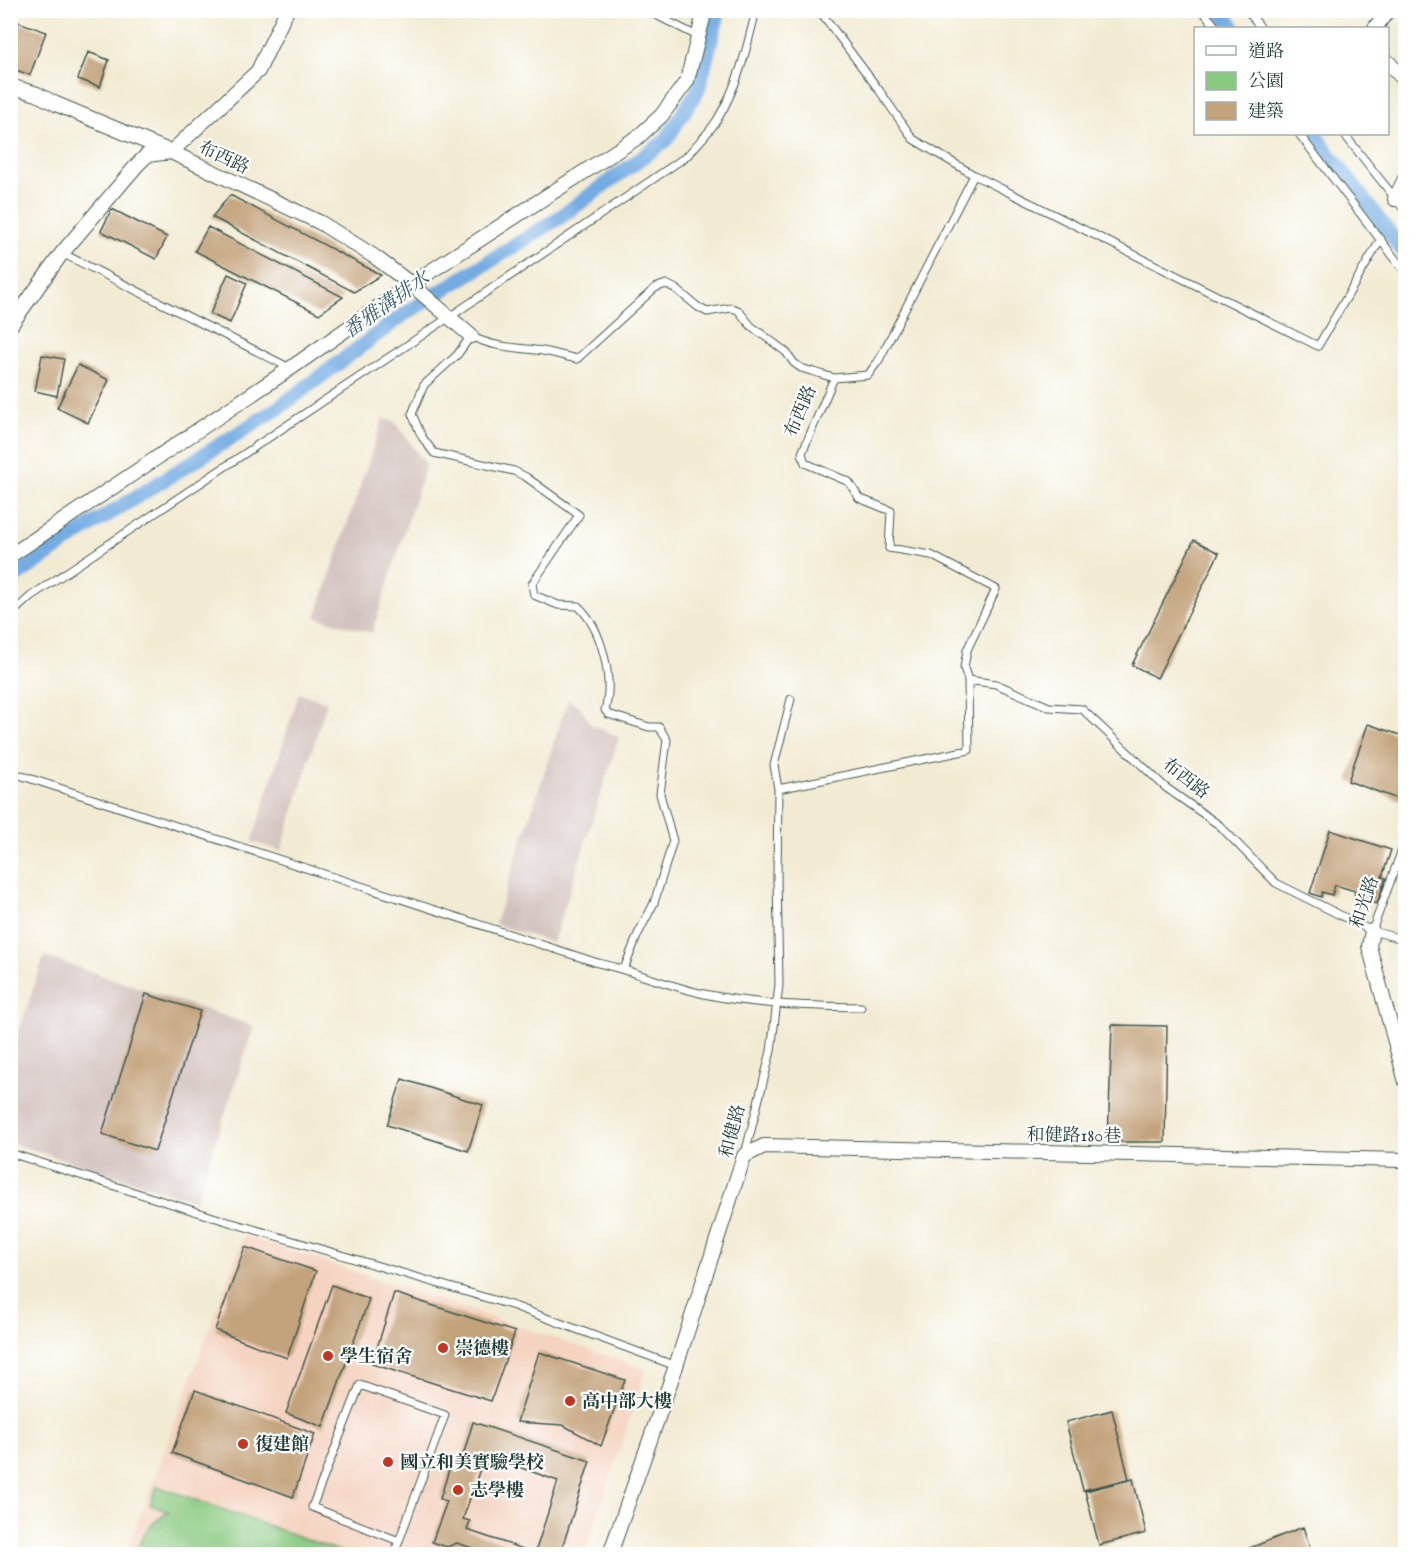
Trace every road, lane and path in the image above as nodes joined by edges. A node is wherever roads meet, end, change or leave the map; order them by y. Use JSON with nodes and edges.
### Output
{"nodes":[{"id":1,"x":287,"y":10,"type":"edge"},
{"id":2,"x":646,"y":10,"type":"edge"},
{"id":3,"x":705,"y":10,"type":"edge"},
{"id":4,"x":756,"y":10,"type":"edge"},
{"id":5,"x":819,"y":10,"type":"edge"},
{"id":6,"x":1202,"y":10,"type":"edge"},
{"id":7,"x":1247,"y":10,"type":"edge"},
{"id":8,"x":1388,"y":10,"type":"edge"},
{"id":9,"x":1216,"y":27,"type":"edge"},
{"id":10,"x":1260,"y":27,"type":"edge"},
{"id":11,"x":1376,"y":27,"type":"edge"},
{"id":12,"x":695,"y":34,"type":"junction"},
{"id":13,"x":1389,"y":63,"type":"edge"},
{"id":14,"x":1406,"y":82,"type":"edge"},
{"id":15,"x":10,"y":86,"type":"edge"},
{"id":16,"x":1300,"y":135,"type":"edge"},
{"id":17,"x":1345,"y":135,"type":"edge"},
{"id":18,"x":171,"y":152,"type":"junction"},
{"id":19,"x":974,"y":175,"type":"junction"},
{"id":20,"x":1406,"y":177,"type":"edge"},
{"id":21,"x":1395,"y":199,"type":"junction"},
{"id":22,"x":1406,"y":212,"type":"edge"},
{"id":23,"x":1381,"y":239,"type":"junction"},
{"id":24,"x":62,"y":253,"type":"junction"},
{"id":25,"x":1406,"y":273,"type":"edge"},
{"id":26,"x":415,"y":287,"type":"junction"},
{"id":27,"x":445,"y":315,"type":"junction"},
{"id":28,"x":13,"y":320,"type":"edge"},
{"id":29,"x":471,"y":336,"type":"junction"},
{"id":30,"x":291,"y":368,"type":"junction"},
{"id":31,"x":834,"y":378,"type":"junction"},
{"id":32,"x":10,"y":556,"type":"edge"},
{"id":33,"x":10,"y":615,"type":"edge"},
{"id":34,"x":968,"y":681,"type":"junction"},
{"id":35,"x":791,"y":699,"type":"dead end"},
{"id":36,"x":10,"y":772,"type":"edge"},
{"id":37,"x":778,"y":789,"type":"junction"},
{"id":38,"x":1406,"y":839,"type":"edge"},
{"id":39,"x":1372,"y":931,"type":"junction"},
{"id":40,"x":1406,"y":940,"type":"edge"},
{"id":41,"x":624,"y":969,"type":"junction"},
{"id":42,"x":777,"y":1005,"type":"junction"},
{"id":43,"x":861,"y":1007,"type":"dead end"},
{"id":44,"x":1406,"y":1082,"type":"edge"},
{"id":45,"x":10,"y":1154,"type":"edge"},
{"id":46,"x":744,"y":1156,"type":"junction"},
{"id":47,"x":1406,"y":1160,"type":"edge"},
{"id":48,"x":676,"y":1366,"type":"junction"},
{"id":49,"x":399,"y":1541,"type":"junction"},
{"id":50,"x":394,"y":1554,"type":"edge"},
{"id":51,"x":610,"y":1554,"type":"edge"}],
"edges":[{"from":1,"to":18,"type":"street"},
{"from":2,"to":12,"type":"lane"},
{"from":3,"to":12,"type":"street"},
{"from":4,"to":27,"type":"lane"},
{"from":5,"to":19,"type":"lane"},
{"from":6,"to":9,"type":"lane"},
{"from":7,"to":10,"type":"lane"},
{"from":8,"to":11,"type":"street"},
{"from":12,"to":26,"type":"street"},
{"from":13,"to":14,"type":"street"},
{"from":15,"to":18,"type":"street","name":"布西路"},
{"from":16,"to":23,"type":"lane"},
{"from":17,"to":21,"type":"lane"},
{"from":18,"to":24,"type":"street"},
{"from":18,"to":26,"type":"street","name":"布西路"},
{"from":19,"to":23,"type":"lane"},
{"from":19,"to":31,"type":"lane","name":"布西路"},
{"from":20,"to":21,"type":"street"},
{"from":21,"to":22,"type":"lane"},
{"from":23,"to":25,"type":"lane"},
{"from":24,"to":28,"type":"street"},
{"from":24,"to":30,"type":"lane"},
{"from":26,"to":27,"type":"street","name":"布西路"},
{"from":26,"to":30,"type":"street"},
{"from":27,"to":29,"type":"street","name":"布西路"},
{"from":27,"to":33,"type":"lane"},
{"from":29,"to":31,"type":"lane","name":"布西路"},
{"from":29,"to":41,"type":"lane"},
{"from":30,"to":32,"type":"street"},
{"from":31,"to":34,"type":"lane","name":"布西路"},
{"from":34,"to":37,"type":"lane","name":"布西路"},
{"from":34,"to":39,"type":"lane","name":"布西路"},
{"from":35,"to":37,"type":"lane","name":"和健路"},
{"from":36,"to":41,"type":"lane"},
{"from":37,"to":42,"type":"lane","name":"和健路"},
{"from":38,"to":39,"type":"lane","name":"和光路"},
{"from":39,"to":40,"type":"lane","name":"布西路"},
{"from":39,"to":44,"type":"street","name":"和光路"},
{"from":41,"to":42,"type":"lane"},
{"from":42,"to":43,"type":"lane"},
{"from":42,"to":46,"type":"lane","name":"和健路"},
{"from":45,"to":48,"type":"lane"},
{"from":46,"to":47,"type":"street","name":"和健路180巷"},
{"from":46,"to":48,"type":"street","name":"和健路"},
{"from":48,"to":51,"type":"street","name":"和健路"},
{"from":49,"to":49,"type":"lane"},
{"from":49,"to":50,"type":"lane"}]}
